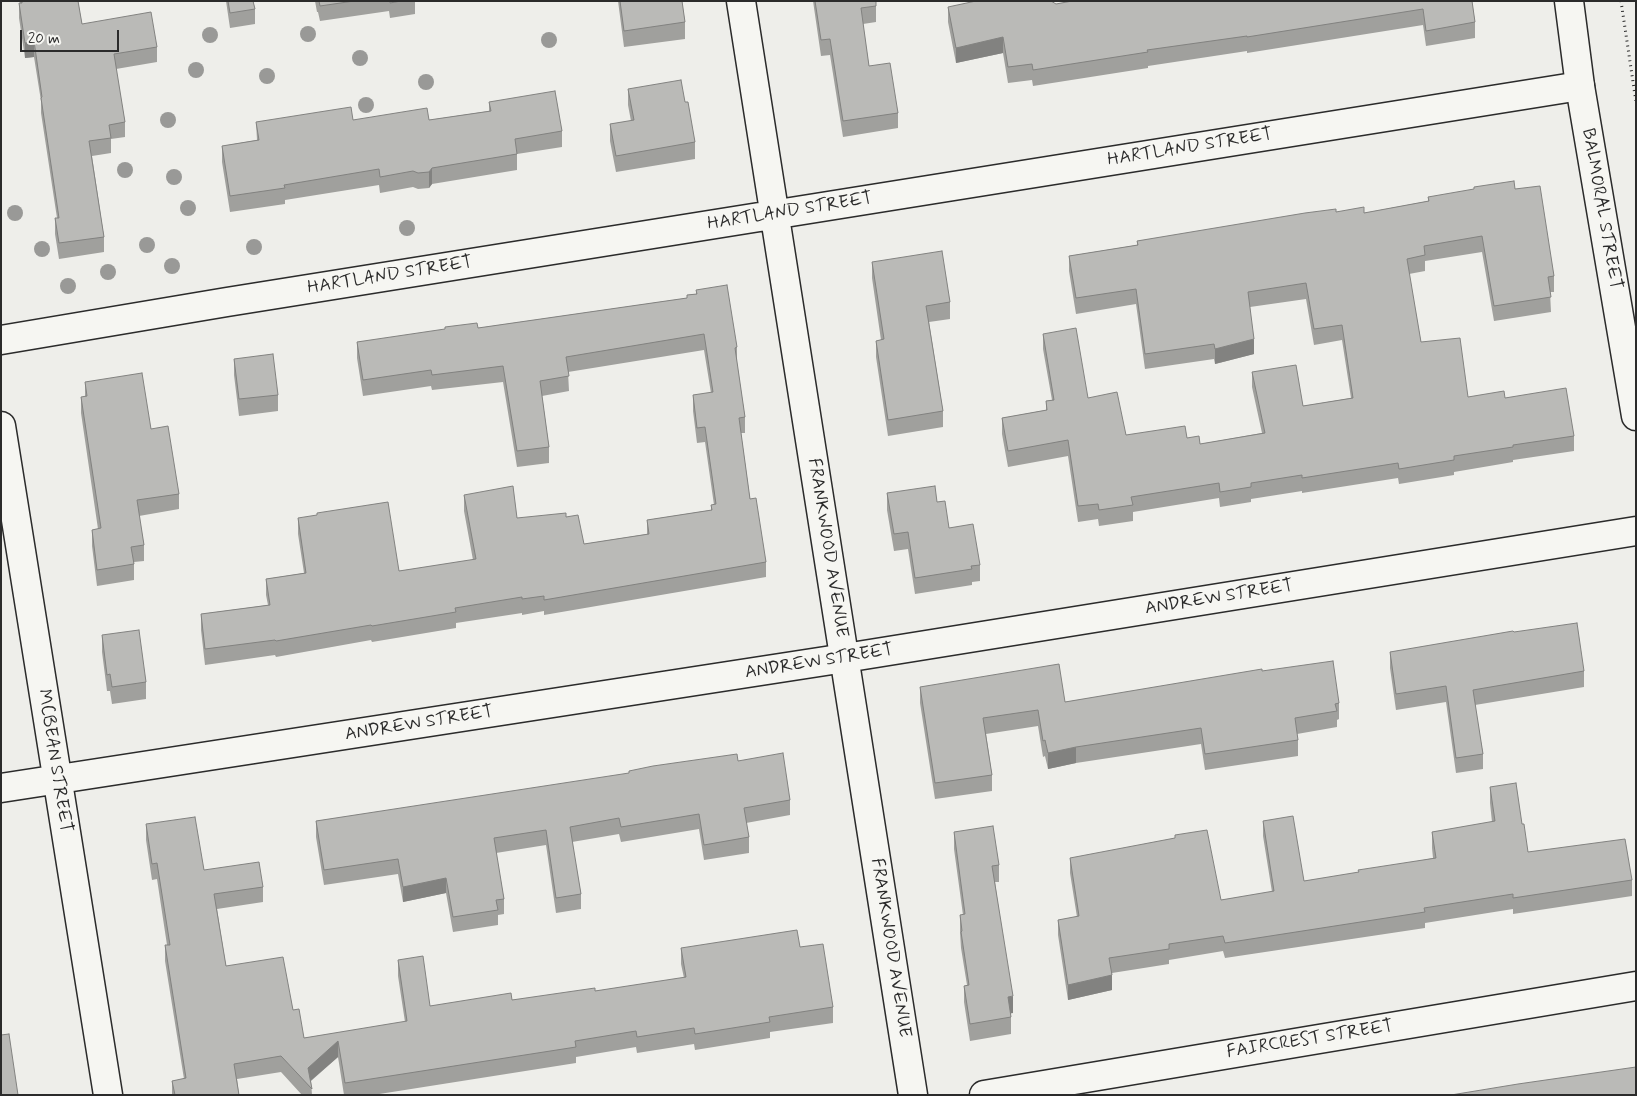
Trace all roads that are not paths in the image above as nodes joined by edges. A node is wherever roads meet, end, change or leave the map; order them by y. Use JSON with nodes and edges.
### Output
{"nodes":[{"id":1,"x":741,"y":1,"type":"edge"},
{"id":2,"x":1569,"y":1,"type":"edge"},
{"id":3,"x":1580,"y":86,"type":"junction"},
{"id":4,"x":774,"y":214,"type":"junction"},
{"id":5,"x":1,"y":340,"type":"edge"},
{"id":6,"x":1636,"y":416,"type":"edge"},
{"id":7,"x":1,"y":426,"type":"edge"},
{"id":8,"x":1636,"y":531,"type":"edge"},
{"id":9,"x":845,"y":658,"type":"junction"},
{"id":10,"x":56,"y":779,"type":"junction"},
{"id":11,"x":1,"y":788,"type":"edge"},
{"id":12,"x":1636,"y":986,"type":"edge"},
{"id":13,"x":108,"y":1095,"type":"edge"},
{"id":14,"x":913,"y":1095,"type":"edge"},
{"id":15,"x":984,"y":1095,"type":"edge"}],
"edges":[{"from":1,"to":4,"type":"street","name":"FRANKWOOD AVENUE"},
{"from":2,"to":3,"type":"street","name":"BALMORAL STREET"},
{"from":3,"to":4,"type":"street","name":"HARTLAND STREET"},
{"from":3,"to":6,"type":"street","name":"BALMORAL STREET"},
{"from":4,"to":5,"type":"street","name":"HARTLAND STREET"},
{"from":4,"to":9,"type":"street","name":"FRANKWOOD AVENUE"},
{"from":7,"to":10,"type":"street","name":"MCBEAN STREET"},
{"from":8,"to":9,"type":"street","name":"ANDREW STREET"},
{"from":9,"to":10,"type":"street","name":"ANDREW STREET"},
{"from":9,"to":14,"type":"street","name":"FRANKWOOD AVENUE"},
{"from":10,"to":11,"type":"street","name":"ANDREW STREET"},
{"from":10,"to":13,"type":"street","name":"MCBEAN STREET"},
{"from":12,"to":15,"type":"street","name":"FAIRCREST STREET"}]}
